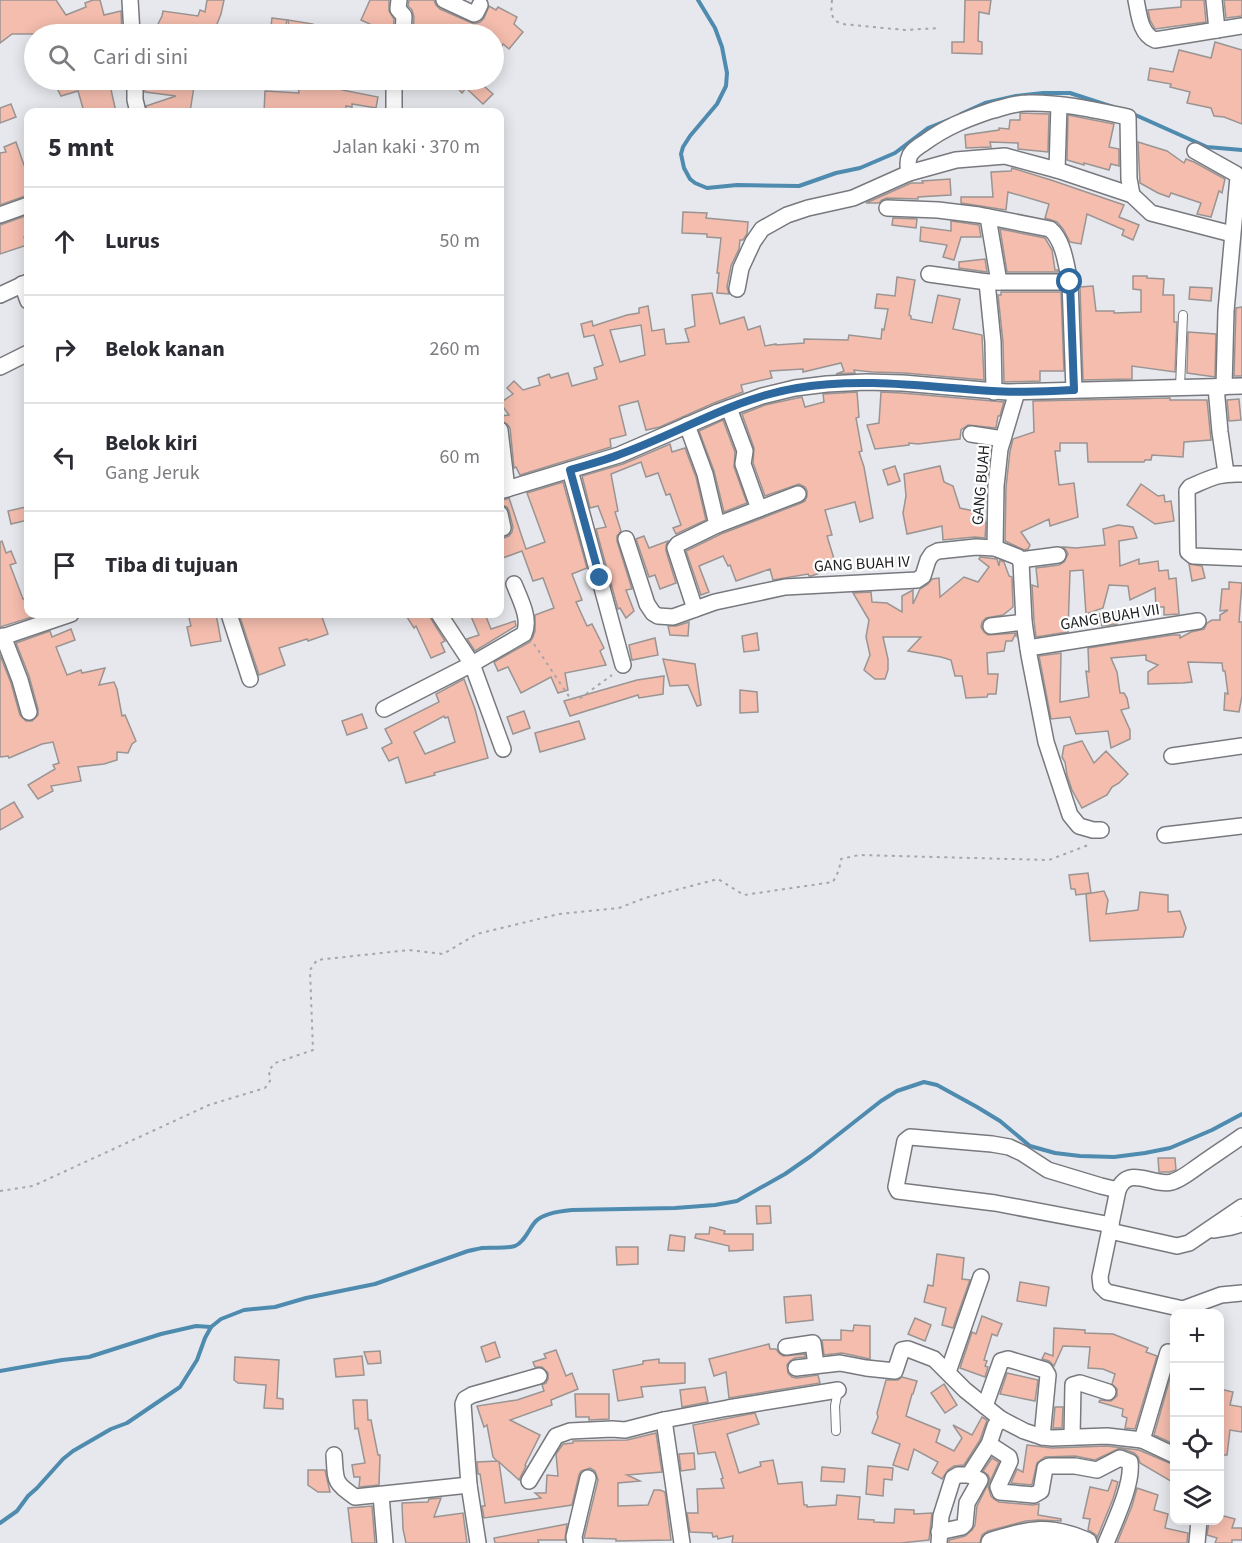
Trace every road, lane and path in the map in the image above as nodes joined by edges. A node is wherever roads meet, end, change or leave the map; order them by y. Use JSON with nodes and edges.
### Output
{"nodes":[{"id":1,"x":129,"y":0,"type":"edge"},
{"id":2,"x":399,"y":0,"type":"edge"},
{"id":3,"x":444,"y":0,"type":"edge"},
{"id":4,"x":832,"y":0,"type":"edge"},
{"id":5,"x":1136,"y":0,"type":"edge"},
{"id":6,"x":1214,"y":0,"type":"edge"},
{"id":7,"x":480,"y":5,"type":"dead end"},
{"id":8,"x":131,"y":24,"type":"edge"},
{"id":9,"x":404,"y":24,"type":"edge"},
{"id":10,"x":1242,"y":26,"type":"edge"},
{"id":11,"x":940,"y":28,"type":"dead end"},
{"id":12,"x":1217,"y":30,"type":"junction"},
{"id":13,"x":135,"y":90,"type":"edge"},
{"id":14,"x":394,"y":90,"type":"edge"},
{"id":15,"x":1059,"y":105,"type":"junction"},
{"id":16,"x":137,"y":108,"type":"edge"},
{"id":17,"x":394,"y":108,"type":"edge"},
{"id":18,"x":1195,"y":151,"type":"dead end"},
{"id":19,"x":1057,"y":170,"type":"junction"},
{"id":20,"x":909,"y":173,"type":"junction"},
{"id":21,"x":1132,"y":195,"type":"junction"},
{"id":22,"x":24,"y":206,"type":"edge"},
{"id":23,"x":887,"y":208,"type":"dead end"},
{"id":24,"x":0,"y":215,"type":"edge"},
{"id":25,"x":988,"y":217,"type":"junction"},
{"id":26,"x":1232,"y":234,"type":"junction"},
{"id":27,"x":929,"y":274,"type":"dead end"},
{"id":28,"x":993,"y":282,"type":"junction"},
{"id":29,"x":1070,"y":282,"type":"junction"},
{"id":30,"x":24,"y":283,"type":"edge"},
{"id":31,"x":737,"y":289,"type":"dead end"},
{"id":32,"x":0,"y":295,"type":"edge"},
{"id":33,"x":1183,"y":315,"type":"dead end"},
{"id":34,"x":24,"y":354,"type":"edge"},
{"id":35,"x":0,"y":367,"type":"edge"},
{"id":36,"x":1242,"y":386,"type":"edge"},
{"id":37,"x":1180,"y":387,"type":"junction"},
{"id":38,"x":1220,"y":387,"type":"junction"},
{"id":39,"x":1074,"y":390,"type":"junction"},
{"id":40,"x":994,"y":392,"type":"junction"},
{"id":41,"x":1017,"y":392,"type":"junction"},
{"id":42,"x":729,"y":408,"type":"junction"},
{"id":43,"x":687,"y":425,"type":"junction"},
{"id":44,"x":971,"y":434,"type":"dead end"},
{"id":45,"x":1003,"y":440,"type":"junction"},
{"id":46,"x":570,"y":470,"type":"junction"},
{"id":47,"x":1226,"y":473,"type":"junction"},
{"id":48,"x":1242,"y":474,"type":"edge"},
{"id":49,"x":504,"y":490,"type":"edge"},
{"id":50,"x":798,"y":494,"type":"dead end"},
{"id":51,"x":759,"y":509,"type":"junction"},
{"id":52,"x":717,"y":525,"type":"junction"},
{"id":53,"x":626,"y":538,"type":"dead end"},
{"id":54,"x":995,"y":548,"type":"junction"},
{"id":55,"x":1058,"y":555,"type":"dead end"},
{"id":56,"x":1242,"y":558,"type":"edge"},
{"id":57,"x":1020,"y":560,"type":"junction"},
{"id":58,"x":514,"y":584,"type":"dead end"},
{"id":59,"x":695,"y":609,"type":"junction"},
{"id":60,"x":59,"y":618,"type":"edge"},
{"id":61,"x":231,"y":618,"type":"edge"},
{"id":62,"x":443,"y":618,"type":"edge"},
{"id":63,"x":1198,"y":621,"type":"dead end"},
{"id":64,"x":1024,"y":622,"type":"junction"},
{"id":65,"x":991,"y":626,"type":"dead end"},
{"id":66,"x":526,"y":631,"type":"junction"},
{"id":67,"x":2,"y":637,"type":"edge"},
{"id":68,"x":1028,"y":648,"type":"junction"},
{"id":69,"x":472,"y":664,"type":"junction"},
{"id":70,"x":623,"y":665,"type":"joint"},
{"id":71,"x":250,"y":679,"type":"dead end"},
{"id":72,"x":384,"y":709,"type":"dead end"},
{"id":73,"x":29,"y":712,"type":"dead end"},
{"id":74,"x":1242,"y":746,"type":"edge"},
{"id":75,"x":503,"y":749,"type":"dead end"},
{"id":76,"x":1172,"y":756,"type":"dead end"},
{"id":77,"x":1242,"y":826,"type":"edge"},
{"id":78,"x":1165,"y":835,"type":"dead end"},
{"id":79,"x":1100,"y":836,"type":"joint"},
{"id":80,"x":1242,"y":1136,"type":"edge"},
{"id":81,"x":1118,"y":1190,"type":"junction"},
{"id":82,"x":0,"y":1191,"type":"edge"},
{"id":83,"x":1242,"y":1207,"type":"edge"},
{"id":84,"x":1242,"y":1224,"type":"edge"},
{"id":85,"x":1110,"y":1228,"type":"junction"},
{"id":86,"x":1210,"y":1230,"type":"junction"},
{"id":87,"x":981,"y":1277,"type":"dead end"},
{"id":88,"x":1242,"y":1288,"type":"edge"},
{"id":89,"x":1242,"y":1293,"type":"edge"},
{"id":90,"x":1221,"y":1295,"type":"junction"},
{"id":91,"x":786,"y":1347,"type":"dead end"},
{"id":92,"x":1168,"y":1352,"type":"dead end"},
{"id":93,"x":816,"y":1365,"type":"junction"},
{"id":94,"x":796,"y":1368,"type":"dead end"},
{"id":95,"x":948,"y":1372,"type":"junction"},
{"id":96,"x":539,"y":1376,"type":"dead end"},
{"id":97,"x":838,"y":1390,"type":"joint"},
{"id":98,"x":1108,"y":1392,"type":"dead end"},
{"id":99,"x":985,"y":1406,"type":"junction"},
{"id":100,"x":1001,"y":1419,"type":"junction"},
{"id":101,"x":664,"y":1420,"type":"junction"},
{"id":102,"x":836,"y":1431,"type":"dead end"},
{"id":103,"x":1042,"y":1437,"type":"junction"},
{"id":104,"x":1072,"y":1437,"type":"junction"},
{"id":105,"x":1142,"y":1440,"type":"junction"},
{"id":106,"x":988,"y":1444,"type":"junction"},
{"id":107,"x":1170,"y":1453,"type":"edge"},
{"id":108,"x":333,"y":1455,"type":"dead end"},
{"id":109,"x":969,"y":1475,"type":"junction"},
{"id":110,"x":588,"y":1479,"type":"dead end"},
{"id":111,"x":529,"y":1482,"type":"dead end"},
{"id":112,"x":469,"y":1485,"type":"junction"},
{"id":113,"x":381,"y":1495,"type":"junction"},
{"id":114,"x":1199,"y":1525,"type":"edge"},
{"id":115,"x":939,"y":1538,"type":"edge"},
{"id":116,"x":385,"y":1543,"type":"edge"},
{"id":117,"x":478,"y":1543,"type":"edge"},
{"id":118,"x":575,"y":1543,"type":"edge"},
{"id":119,"x":682,"y":1543,"type":"edge"},
{"id":120,"x":992,"y":1543,"type":"edge"},
{"id":121,"x":1086,"y":1543,"type":"edge"},
{"id":122,"x":1106,"y":1543,"type":"edge"},
{"id":123,"x":1197,"y":1543,"type":"edge"}],
"edges":[{"from":1,"to":8,"type":"street"},
{"from":2,"to":9,"type":"street"},
{"from":3,"to":7,"type":"street"},
{"from":4,"to":11,"type":"path"},
{"from":5,"to":12,"type":"street"},
{"from":6,"to":12,"type":"street"},
{"from":10,"to":12,"type":"street"},
{"from":13,"to":16,"type":"street"},
{"from":14,"to":17,"type":"street"},
{"from":15,"to":19,"type":"street"},
{"from":15,"to":20,"type":"street"},
{"from":15,"to":21,"type":"street"},
{"from":18,"to":26,"type":"street"},
{"from":19,"to":20,"type":"street"},
{"from":19,"to":21,"type":"street"},
{"from":20,"to":31,"type":"street"},
{"from":21,"to":26,"type":"street"},
{"from":22,"to":24,"type":"street"},
{"from":23,"to":25,"type":"street"},
{"from":25,"to":28,"type":"street"},
{"from":25,"to":29,"type":"street"},
{"from":26,"to":38,"type":"street"},
{"from":27,"to":28,"type":"street"},
{"from":28,"to":29,"type":"street"},
{"from":28,"to":40,"type":"street"},
{"from":29,"to":39,"type":"street"},
{"from":30,"to":32,"type":"street"},
{"from":33,"to":37,"type":"lane"},
{"from":34,"to":35,"type":"street"},
{"from":36,"to":38,"type":"street"},
{"from":37,"to":38,"type":"street"},
{"from":37,"to":39,"type":"street"},
{"from":38,"to":47,"type":"street"},
{"from":39,"to":41,"type":"street"},
{"from":40,"to":41,"type":"street"},
{"from":40,"to":42,"type":"street"},
{"from":41,"to":45,"type":"street","name":"GANG BUAH"},
{"from":42,"to":43,"type":"street"},
{"from":42,"to":51,"type":"street"},
{"from":43,"to":46,"type":"street"},
{"from":43,"to":52,"type":"street"},
{"from":44,"to":45,"type":"street"},
{"from":45,"to":54,"type":"street","name":"GANG BUAH"},
{"from":46,"to":49,"type":"street"},
{"from":46,"to":70,"type":"street"},
{"from":47,"to":48,"type":"street"},
{"from":47,"to":56,"type":"street"},
{"from":50,"to":51,"type":"street"},
{"from":51,"to":52,"type":"street"},
{"from":52,"to":59,"type":"street"},
{"from":53,"to":59,"type":"street"},
{"from":54,"to":57,"type":"street"},
{"from":54,"to":59,"type":"street","name":"GANG BUAH IV"},
{"from":55,"to":57,"type":"street"},
{"from":57,"to":64,"type":"street"},
{"from":58,"to":66,"type":"street"},
{"from":60,"to":67,"type":"street"},
{"from":61,"to":71,"type":"street"},
{"from":62,"to":69,"type":"street"},
{"from":63,"to":68,"type":"street","name":"GANG BUAH VII"},
{"from":64,"to":65,"type":"street"},
{"from":64,"to":68,"type":"street"},
{"from":66,"to":69,"type":"street"},
{"from":66,"to":70,"type":"path"},
{"from":67,"to":73,"type":"street"},
{"from":68,"to":79,"type":"street"},
{"from":69,"to":72,"type":"street"},
{"from":69,"to":75,"type":"street"},
{"from":74,"to":76,"type":"street"},
{"from":77,"to":78,"type":"street"},
{"from":79,"to":82,"type":"path"},
{"from":80,"to":81,"type":"street"},
{"from":81,"to":85,"type":"street"},
{"from":81,"to":85,"type":"street"},
{"from":83,"to":86,"type":"street"},
{"from":84,"to":86,"type":"street"},
{"from":85,"to":86,"type":"street"},
{"from":85,"to":90,"type":"street"},
{"from":87,"to":95,"type":"street"},
{"from":88,"to":90,"type":"street"},
{"from":89,"to":90,"type":"street"},
{"from":91,"to":93,"type":"street"},
{"from":92,"to":105,"type":"street"},
{"from":93,"to":94,"type":"street"},
{"from":93,"to":95,"type":"street"},
{"from":95,"to":99,"type":"street"},
{"from":96,"to":112,"type":"street"},
{"from":97,"to":101,"type":"street"},
{"from":97,"to":102,"type":"lane"},
{"from":98,"to":104,"type":"street"},
{"from":99,"to":100,"type":"street"},
{"from":99,"to":103,"type":"street"},
{"from":100,"to":103,"type":"street"},
{"from":100,"to":106,"type":"street"},
{"from":101,"to":111,"type":"street"},
{"from":101,"to":119,"type":"street"},
{"from":103,"to":104,"type":"street"},
{"from":104,"to":105,"type":"street"},
{"from":105,"to":107,"type":"street"},
{"from":106,"to":109,"type":"street"},
{"from":106,"to":122,"type":"street"},
{"from":108,"to":113,"type":"street"},
{"from":109,"to":115,"type":"street"},
{"from":109,"to":115,"type":"street"},
{"from":110,"to":118,"type":"street"},
{"from":112,"to":113,"type":"street"},
{"from":112,"to":117,"type":"street"},
{"from":113,"to":116,"type":"street"},
{"from":114,"to":123,"type":"street"},
{"from":120,"to":121,"type":"street"}]}
